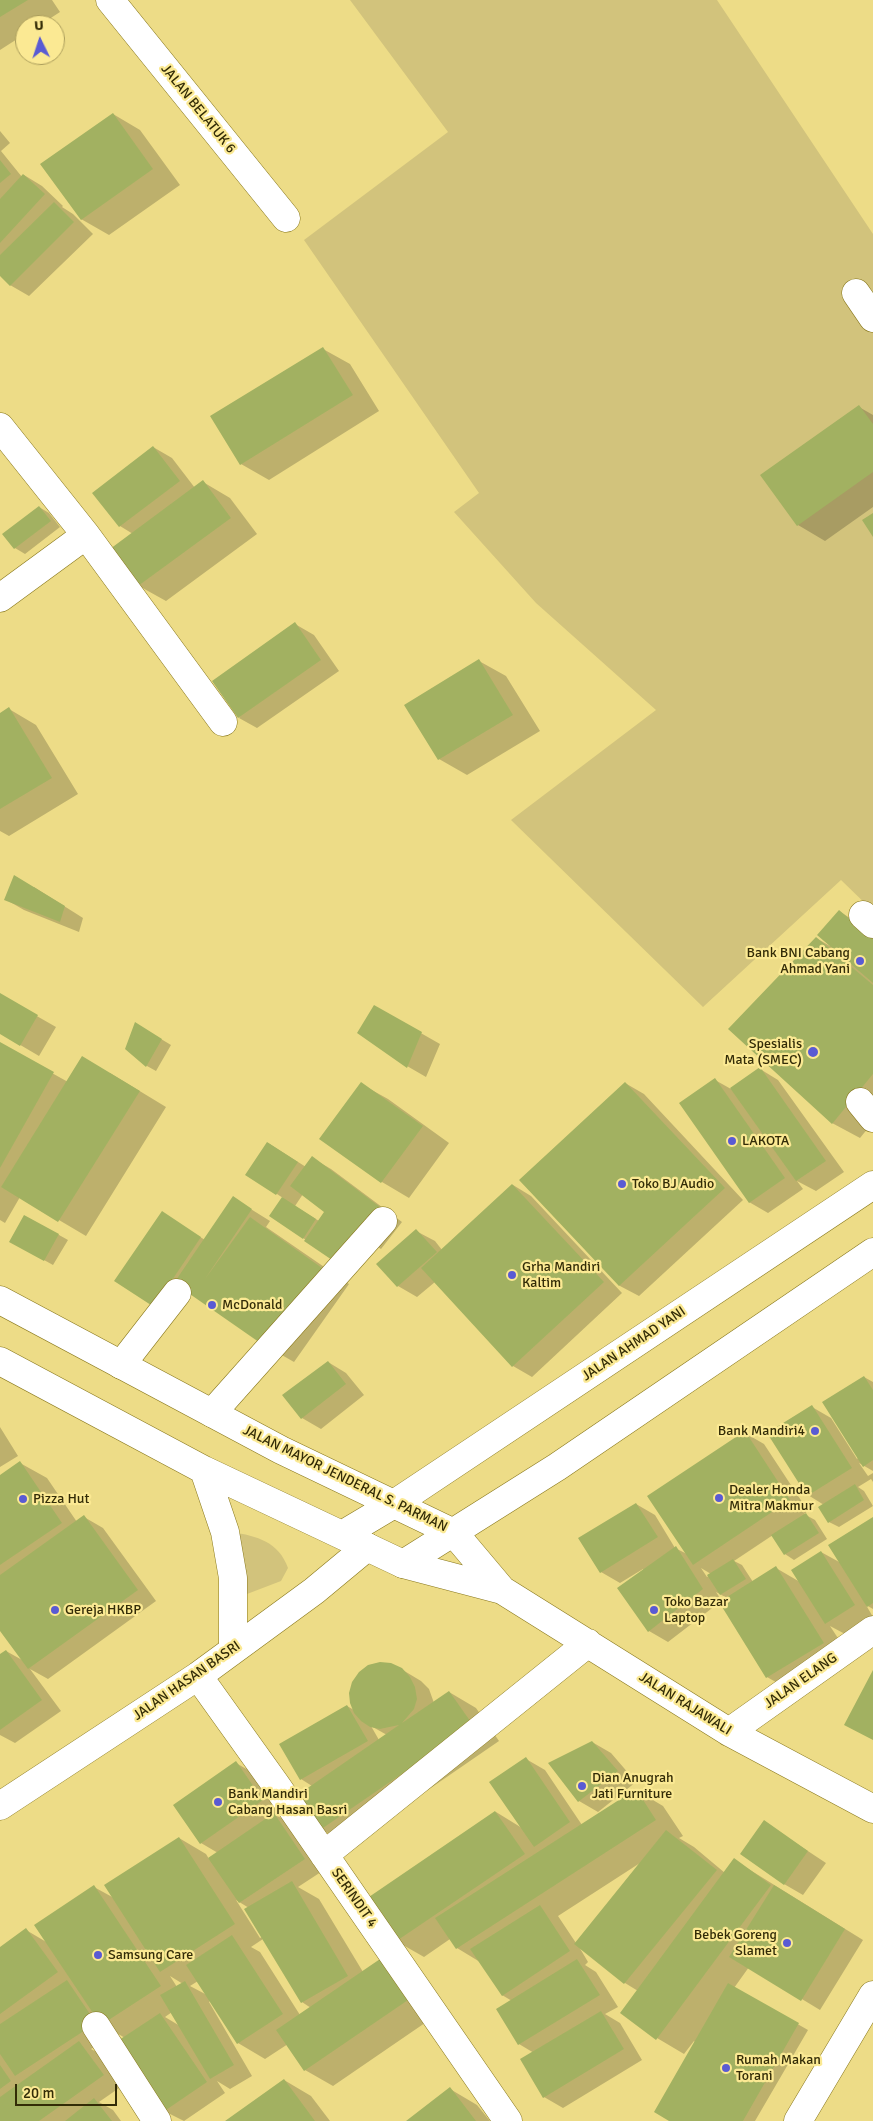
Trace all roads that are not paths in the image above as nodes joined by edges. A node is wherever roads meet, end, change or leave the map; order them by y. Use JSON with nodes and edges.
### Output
{"nodes":[{"id":1,"x":110,"y":0,"type":"edge"},
{"id":2,"x":286,"y":218,"type":"dead end"},
{"id":3,"x":856,"y":293,"type":"dead end"},
{"id":4,"x":873,"y":318,"type":"edge"},
{"id":5,"x":0,"y":427,"type":"edge"},
{"id":6,"x":86,"y":535,"type":"junction"},
{"id":7,"x":0,"y":598,"type":"edge"},
{"id":8,"x":223,"y":722,"type":"dead end"},
{"id":9,"x":873,"y":1185,"type":"edge"},
{"id":10,"x":382,"y":1221,"type":"dead end"},
{"id":11,"x":873,"y":1252,"type":"edge"},
{"id":12,"x":177,"y":1293,"type":"dead end"},
{"id":13,"x":0,"y":1300,"type":"edge"},
{"id":14,"x":0,"y":1361,"type":"edge"},
{"id":15,"x":121,"y":1365,"type":"junction"},
{"id":16,"x":212,"y":1413,"type":"junction"},
{"id":17,"x":204,"y":1470,"type":"junction"},
{"id":18,"x":394,"y":1504,"type":"junction"},
{"id":19,"x":454,"y":1533,"type":"junction"},
{"id":20,"x":342,"y":1535,"type":"junction"},
{"id":21,"x":367,"y":1547,"type":"junction"},
{"id":22,"x":403,"y":1564,"type":"junction"},
{"id":23,"x":502,"y":1590,"type":"junction"},
{"id":24,"x":873,"y":1630,"type":"edge"},
{"id":25,"x":588,"y":1643,"type":"junction"},
{"id":26,"x":233,"y":1650,"type":"junction"},
{"id":27,"x":198,"y":1676,"type":"junction"},
{"id":28,"x":729,"y":1732,"type":"junction"},
{"id":29,"x":0,"y":1806,"type":"edge"},
{"id":30,"x":873,"y":1809,"type":"edge"},
{"id":31,"x":324,"y":1855,"type":"junction"},
{"id":32,"x":873,"y":1996,"type":"edge"},
{"id":33,"x":96,"y":2026,"type":"dead end"},
{"id":34,"x":157,"y":2121,"type":"edge"},
{"id":35,"x":508,"y":2121,"type":"edge"},
{"id":36,"x":798,"y":2121,"type":"edge"}],
"edges":[{"from":1,"to":2,"type":"street","name":"JALAN BELATUK 6"},
{"from":3,"to":4,"type":"street"},
{"from":5,"to":6,"type":"street"},
{"from":6,"to":7,"type":"street"},
{"from":6,"to":8,"type":"street"},
{"from":9,"to":18,"type":"street","name":"JALAN AHMAD YANI"},
{"from":10,"to":16,"type":"street"},
{"from":11,"to":19,"type":"street"},
{"from":12,"to":15,"type":"street"},
{"from":13,"to":15,"type":"street","name":"JALAN MAYOR JENDERAL S. PARMAN"},
{"from":14,"to":17,"type":"street"},
{"from":15,"to":16,"type":"street","name":"JALAN MAYOR JENDERAL S. PARMAN"},
{"from":16,"to":18,"type":"street","name":"JALAN MAYOR JENDERAL S. PARMAN"},
{"from":17,"to":20,"type":"street"},
{"from":17,"to":26,"type":"street"},
{"from":18,"to":19,"type":"street","name":"JALAN MAYOR JENDERAL S. PARMAN"},
{"from":18,"to":20,"type":"street","name":"JALAN AHMAD YANI"},
{"from":19,"to":22,"type":"street"},
{"from":19,"to":23,"type":"street","name":"JALAN MAYOR JENDERAL S. PARMAN"},
{"from":20,"to":21,"type":"street"},
{"from":21,"to":22,"type":"street"},
{"from":21,"to":26,"type":"street","name":"JALAN HASAN BASRI"},
{"from":22,"to":23,"type":"street"},
{"from":23,"to":25,"type":"street","name":"JALAN RAJAWALI"},
{"from":24,"to":28,"type":"street","name":"JALAN ELANG"},
{"from":25,"to":28,"type":"street","name":"JALAN RAJAWALI"},
{"from":25,"to":31,"type":"street"},
{"from":26,"to":27,"type":"street","name":"JALAN HASAN BASRI"},
{"from":27,"to":29,"type":"street","name":"JALAN HASAN BASRI"},
{"from":27,"to":31,"type":"street","name":"SERINDIT 4"},
{"from":28,"to":30,"type":"street","name":"JALAN RAJAWALI"},
{"from":31,"to":35,"type":"street","name":"SERINDIT 4"},
{"from":32,"to":36,"type":"street"},
{"from":33,"to":34,"type":"street"}]}
